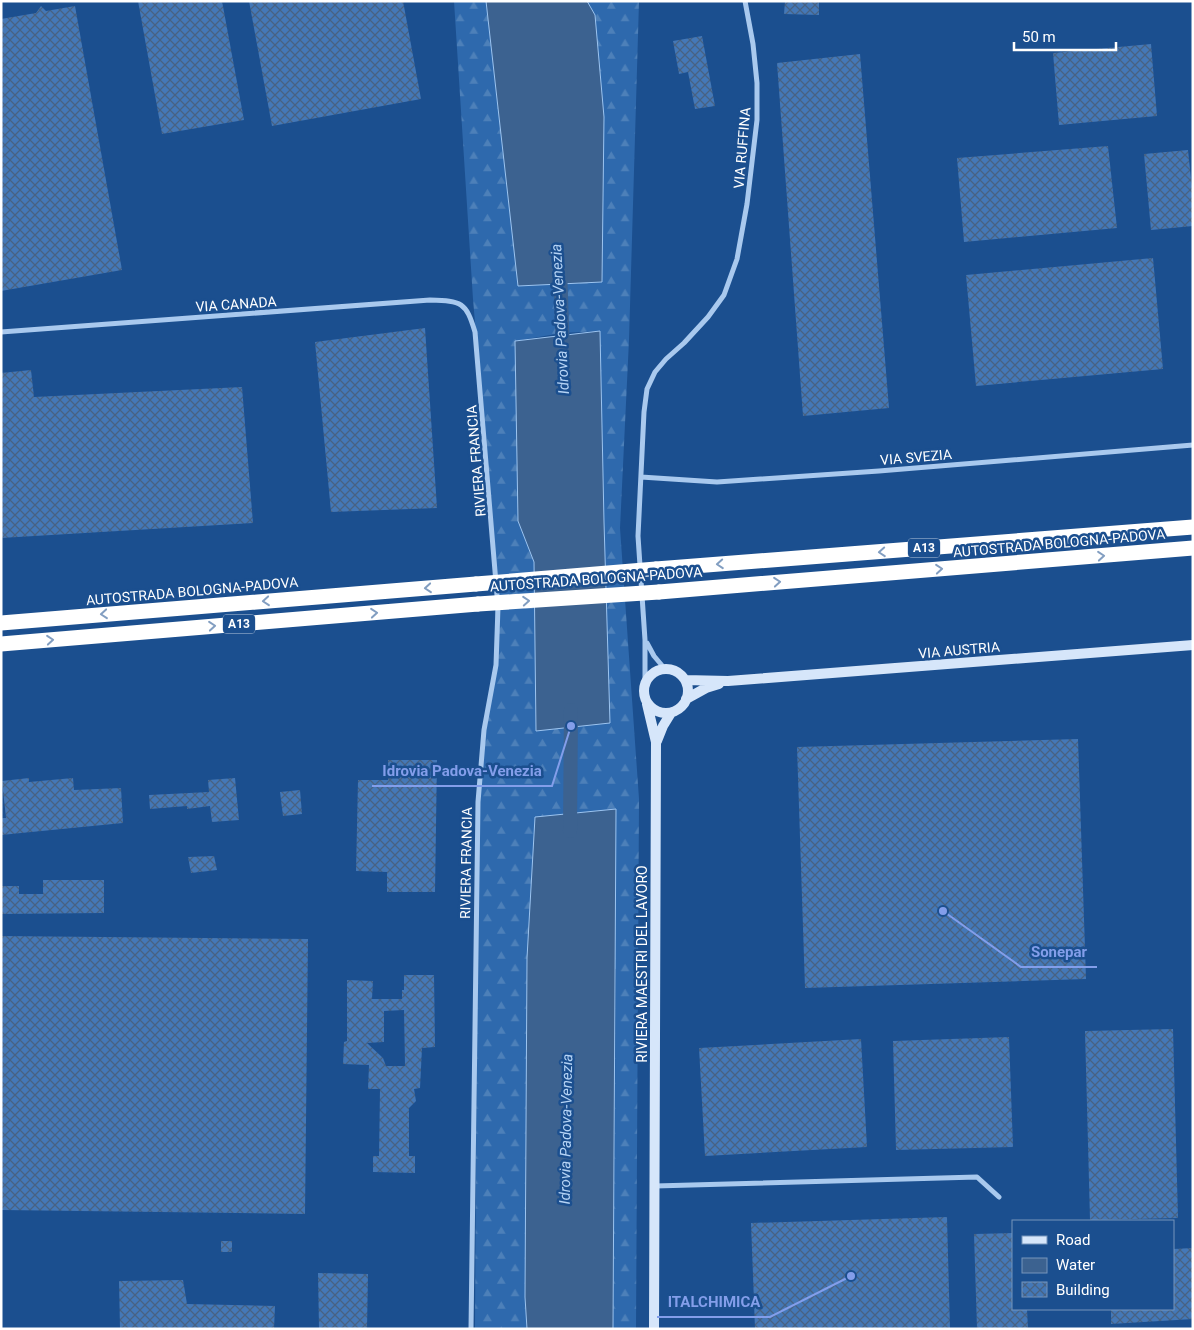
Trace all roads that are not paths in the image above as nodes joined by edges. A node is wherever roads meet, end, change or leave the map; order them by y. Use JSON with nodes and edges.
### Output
{"nodes":[{"id":1,"x":745,"y":1,"type":"edge"},
{"id":2,"x":724,"y":295,"type":"joint"},
{"id":3,"x":468,"y":311,"type":"joint"},
{"id":4,"x":1,"y":332,"type":"edge"},
{"id":5,"x":1193,"y":445,"type":"edge"},
{"id":6,"x":641,"y":477,"type":"junction"},
{"id":7,"x":1193,"y":527,"type":"edge"},
{"id":8,"x":1193,"y":548,"type":"edge"},
{"id":9,"x":1,"y":623,"type":"edge"},
{"id":10,"x":645,"y":640,"type":"junction"},
{"id":11,"x":1,"y":644,"type":"edge"},
{"id":12,"x":1193,"y":645,"type":"edge"},
{"id":13,"x":665,"y":669,"type":"junction"},
{"id":14,"x":685,"y":680,"type":"junction"},
{"id":15,"x":645,"y":682,"type":"junction"},
{"id":16,"x":728,"y":682,"type":"junction"},
{"id":17,"x":686,"y":699,"type":"junction"},
{"id":18,"x":648,"y":704,"type":"junction"},
{"id":19,"x":671,"y":713,"type":"junction"},
{"id":20,"x":656,"y":742,"type":"junction"},
{"id":21,"x":655,"y":1186,"type":"junction"},
{"id":22,"x":999,"y":1197,"type":"dead end"},
{"id":23,"x":471,"y":1329,"type":"edge"},
{"id":24,"x":654,"y":1329,"type":"edge"}],
"edges":[{"from":1,"to":2,"type":"street","name":"VIA RUFFINA"},
{"from":2,"to":6,"type":"street","name":"RIVIERA MAESTRI DEL LAVORO"},
{"from":3,"to":4,"type":"street","name":"VIA CANADA"},
{"from":3,"to":23,"type":"street","name":"RIVIERA FRANCIA"},
{"from":5,"to":6,"type":"street","name":"VIA SVEZIA"},
{"from":6,"to":10,"type":"street","name":"RIVIERA MAESTRI DEL LAVORO"},
{"from":7,"to":9,"type":"highway","name":"AUTOSTRADA BOLOGNA-PADOVA","number":"A13","one_way":true,"bridge":true},
{"from":11,"to":8,"type":"highway","name":"AUTOSTRADA BOLOGNA-PADOVA","number":"A13","one_way":true,"bridge":true},
{"from":10,"to":13,"type":"street","name":"RIVIERA MAESTRI DEL LAVORO"},
{"from":10,"to":15,"type":"street","name":"RIVIERA MAESTRI DEL LAVORO"},
{"from":12,"to":16,"type":"street","name":"VIA AUSTRIA"},
{"from":13,"to":14,"type":"street","name":"RIVIERA MAESTRI DEL LAVORO"},
{"from":13,"to":15,"type":"street"},
{"from":14,"to":16,"type":"street","name":"VIA AUSTRIA"},
{"from":14,"to":17,"type":"street"},
{"from":15,"to":18,"type":"street","name":"RIVIERA MAESTRI DEL LAVORO"},
{"from":16,"to":17,"type":"street","name":"VIA AUSTRIA"},
{"from":17,"to":19,"type":"street","name":"RIVIERA MAESTRI DEL LAVORO"},
{"from":18,"to":19,"type":"street"},
{"from":18,"to":20,"type":"street","name":"RIVIERA MAESTRI DEL LAVORO"},
{"from":19,"to":20,"type":"street","name":"RIVIERA MAESTRI DEL LAVORO"},
{"from":20,"to":21,"type":"street","name":"RIVIERA MAESTRI DEL LAVORO"},
{"from":21,"to":22,"type":"street"},
{"from":21,"to":24,"type":"street","name":"RIVIERA MAESTRI DEL LAVORO"}]}
